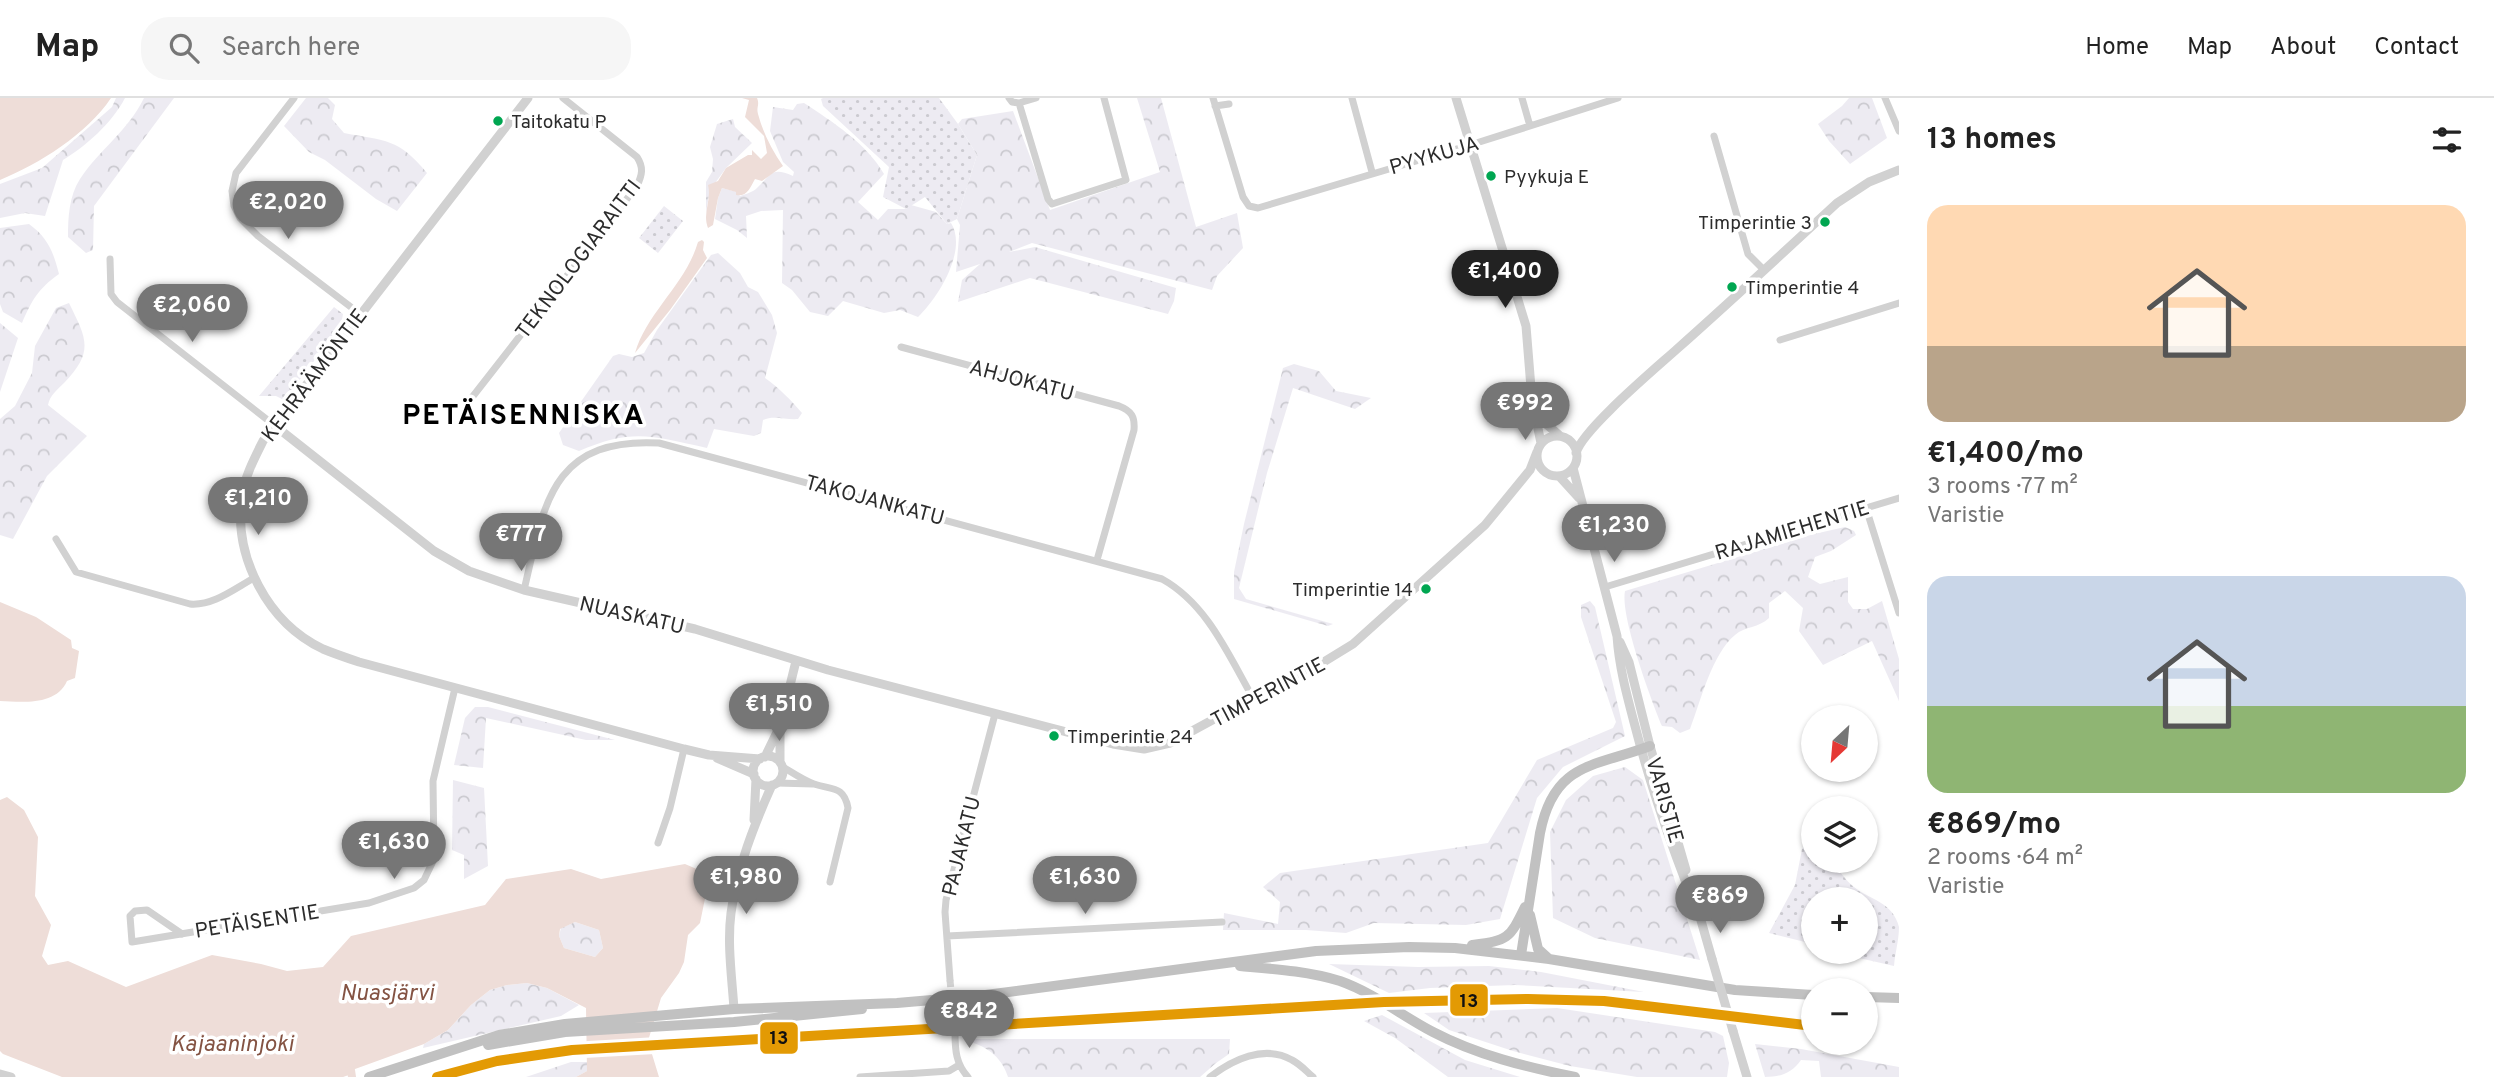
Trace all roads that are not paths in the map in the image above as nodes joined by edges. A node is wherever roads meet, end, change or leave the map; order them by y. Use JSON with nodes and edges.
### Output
{"nodes":[{"id":1,"x":295,"y":98,"type":"edge"},
{"id":2,"x":528,"y":98,"type":"edge"},
{"id":3,"x":562,"y":98,"type":"edge"},
{"id":4,"x":1036,"y":98,"type":"edge"},
{"id":5,"x":1104,"y":98,"type":"edge"},
{"id":6,"x":1352,"y":98,"type":"edge"},
{"id":7,"x":1456,"y":98,"type":"edge"},
{"id":8,"x":1522,"y":98,"type":"edge"},
{"id":9,"x":1885,"y":98,"type":"edge"},
{"id":10,"x":1613,"y":99,"type":"edge"},
{"id":11,"x":1013,"y":101,"type":"edge"},
{"id":12,"x":1214,"y":102,"type":"edge"},
{"id":13,"x":1229,"y":104,"type":"dead end"},
{"id":14,"x":1530,"y":126,"type":"junction"},
{"id":15,"x":1899,"y":131,"type":"edge"},
{"id":16,"x":1714,"y":136,"type":"dead end"},
{"id":17,"x":1470,"y":145,"type":"junction"},
{"id":18,"x":1899,"y":170,"type":"edge"},
{"id":19,"x":1372,"y":172,"type":"junction"},
{"id":20,"x":110,"y":259,"type":"dead end"},
{"id":21,"x":1764,"y":270,"type":"junction"},
{"id":22,"x":1899,"y":303,"type":"edge"},
{"id":23,"x":360,"y":314,"type":"junction"},
{"id":24,"x":1780,"y":340,"type":"dead end"},
{"id":25,"x":901,"y":347,"type":"dead end"},
{"id":26,"x":470,"y":400,"type":"dead end"},
{"id":27,"x":1536,"y":415,"type":"junction"},
{"id":28,"x":274,"y":425,"type":"junction"},
{"id":29,"x":1591,"y":430,"type":"junction"},
{"id":30,"x":1563,"y":437,"type":"junction"},
{"id":31,"x":1539,"y":447,"type":"junction"},
{"id":32,"x":1576,"y":453,"type":"junction"},
{"id":33,"x":1573,"y":468,"type":"junction"},
{"id":34,"x":1546,"y":473,"type":"junction"},
{"id":35,"x":1559,"y":476,"type":"junction"},
{"id":36,"x":1519,"y":485,"type":"junction"},
{"id":37,"x":1899,"y":498,"type":"edge"},
{"id":38,"x":1580,"y":499,"type":"junction"},
{"id":39,"x":1866,"y":508,"type":"junction"},
{"id":40,"x":55,"y":539,"type":"dead end"},
{"id":41,"x":1097,"y":560,"type":"junction"},
{"id":42,"x":254,"y":578,"type":"junction"},
{"id":43,"x":1605,"y":587,"type":"junction"},
{"id":44,"x":524,"y":590,"type":"junction"},
{"id":45,"x":1899,"y":613,"type":"edge"},
{"id":46,"x":796,"y":661,"type":"junction"},
{"id":47,"x":455,"y":688,"type":"junction"},
{"id":48,"x":1253,"y":698,"type":"junction"},
{"id":49,"x":995,"y":714,"type":"junction"},
{"id":50,"x":780,"y":726,"type":"junction"},
{"id":51,"x":1646,"y":747,"type":"junction"},
{"id":52,"x":684,"y":749,"type":"junction"},
{"id":53,"x":709,"y":755,"type":"junction"},
{"id":54,"x":762,"y":758,"type":"junction"},
{"id":55,"x":781,"y":765,"type":"junction"},
{"id":56,"x":755,"y":777,"type":"junction"},
{"id":57,"x":774,"y":784,"type":"junction"},
{"id":58,"x":814,"y":784,"type":"junction"},
{"id":59,"x":754,"y":822,"type":"junction"},
{"id":60,"x":658,"y":844,"type":"dead end"},
{"id":61,"x":830,"y":881,"type":"dead end"},
{"id":62,"x":1530,"y":895,"type":"junction"},
{"id":63,"x":1528,"y":909,"type":"junction"},
{"id":64,"x":1222,"y":922,"type":"dead end"},
{"id":65,"x":182,"y":934,"type":"junction"},
{"id":66,"x":947,"y":936,"type":"junction"},
{"id":67,"x":1455,"y":948,"type":"junction"},
{"id":68,"x":1521,"y":955,"type":"junction"},
{"id":69,"x":1549,"y":959,"type":"junction"},
{"id":70,"x":1220,"y":965,"type":"junction"},
{"id":71,"x":950,"y":980,"type":"tunnel mouth"},
{"id":72,"x":1801,"y":994,"type":"edge"},
{"id":73,"x":1878,"y":997,"type":"edge"},
{"id":74,"x":1899,"y":998,"type":"edge"},
{"id":75,"x":897,"y":1003,"type":"junction"},
{"id":76,"x":734,"y":1009,"type":"junction"},
{"id":77,"x":675,"y":1020,"type":"junction"},
{"id":78,"x":734,"y":1023,"type":"junction"},
{"id":79,"x":955,"y":1033,"type":"tunnel mouth"},
{"id":80,"x":959,"y":1065,"type":"junction"},
{"id":81,"x":0,"y":1074,"type":"edge"},
{"id":82,"x":11,"y":1077,"type":"edge"},
{"id":83,"x":369,"y":1077,"type":"edge"},
{"id":84,"x":860,"y":1077,"type":"edge"},
{"id":85,"x":968,"y":1077,"type":"edge"},
{"id":86,"x":1210,"y":1077,"type":"edge"},
{"id":87,"x":1313,"y":1077,"type":"edge"},
{"id":88,"x":1575,"y":1077,"type":"edge"},
{"id":89,"x":1747,"y":1077,"type":"edge"}],
"edges":[{"from":1,"to":23,"type":"street"},
{"from":2,"to":23,"type":"street","name":"KEHRÄÄMÖNTIE"},
{"from":3,"to":26,"type":"street","name":"TEKNOLOGIARAITTI"},
{"from":4,"to":11,"type":"street"},
{"from":5,"to":11,"type":"street"},
{"from":6,"to":19,"type":"street"},
{"from":7,"to":17,"type":"street"},
{"from":8,"to":14,"type":"street"},
{"from":9,"to":15,"type":"street"},
{"from":10,"to":14,"type":"street","name":"PYYKUJA"},
{"from":12,"to":13,"type":"street"},
{"from":12,"to":19,"type":"street","name":"PYYKUJA"},
{"from":14,"to":17,"type":"street","name":"PYYKUJA"},
{"from":16,"to":21,"type":"street"},
{"from":17,"to":19,"type":"street","name":"PYYKUJA"},
{"from":17,"to":27,"type":"street"},
{"from":18,"to":21,"type":"street"},
{"from":20,"to":28,"type":"street","name":"NUASKATU"},
{"from":21,"to":29,"type":"street"},
{"from":22,"to":24,"type":"street"},
{"from":23,"to":28,"type":"street","name":"KEHRÄÄMÖNTIE"},
{"from":25,"to":41,"type":"street","name":"AHJOKATU"},
{"from":27,"to":30,"type":"street"},
{"from":27,"to":31,"type":"street"},
{"from":28,"to":42,"type":"street","name":"KEHRÄÄMÖNTIE"},
{"from":28,"to":44,"type":"street","name":"NUASKATU"},
{"from":29,"to":30,"type":"street"},
{"from":29,"to":32,"type":"street"},
{"from":30,"to":31,"type":"street"},
{"from":30,"to":32,"type":"street"},
{"from":31,"to":34,"type":"street"},
{"from":31,"to":36,"type":"street","name":"TIMPERINTIE"},
{"from":32,"to":33,"type":"street"},
{"from":33,"to":35,"type":"street"},
{"from":33,"to":38,"type":"street","name":"VARISTIE"},
{"from":34,"to":35,"type":"street"},
{"from":34,"to":36,"type":"street","name":"TIMPERINTIE"},
{"from":35,"to":38,"type":"street"},
{"from":36,"to":48,"type":"street","name":"TIMPERINTIE"},
{"from":37,"to":39,"type":"street","name":"RAJAMIEHENTIE"},
{"from":38,"to":43,"type":"street","name":"VARISTIE"},
{"from":39,"to":43,"type":"street","name":"RAJAMIEHENTIE"},
{"from":39,"to":45,"type":"street"},
{"from":40,"to":42,"type":"street"},
{"from":41,"to":44,"type":"street","name":"TAKOJANKATU"},
{"from":41,"to":48,"type":"street","name":"TAKOJANKATU"},
{"from":42,"to":47,"type":"street","name":"KEHRÄÄMÖNTIE"},
{"from":43,"to":51,"type":"street","name":"VARISTIE"},
{"from":44,"to":46,"type":"street","name":"NUASKATU"},
{"from":46,"to":49,"type":"street","name":"TIMPERINTIE"},
{"from":46,"to":50,"type":"street"},
{"from":47,"to":52,"type":"street","name":"KEHRÄÄMÖNTIE"},
{"from":47,"to":65,"type":"street","name":"PETÄISENTIE"},
{"from":48,"to":49,"type":"street","name":"TIMPERINTIE"},
{"from":49,"to":66,"type":"street","name":"PAJAKATU"},
{"from":50,"to":54,"type":"street"},
{"from":50,"to":55,"type":"street"},
{"from":51,"to":62,"type":"highway"},
{"from":51,"to":89,"type":"street","name":"VARISTIE","bridge":true},
{"from":52,"to":53,"type":"street","name":"KEHRÄÄMÖNTIE"},
{"from":52,"to":60,"type":"street"},
{"from":53,"to":54,"type":"street","name":"KEHRÄÄMÖNTIE"},
{"from":53,"to":56,"type":"street","name":"KEHRÄÄMÖNTIE"},
{"from":54,"to":55,"type":"street"},
{"from":54,"to":56,"type":"street"},
{"from":55,"to":57,"type":"street"},
{"from":55,"to":58,"type":"street"},
{"from":56,"to":57,"type":"street"},
{"from":56,"to":59,"type":"street"},
{"from":57,"to":58,"type":"street"},
{"from":57,"to":59,"type":"street"},
{"from":58,"to":61,"type":"street"},
{"from":59,"to":76,"type":"street"},
{"from":62,"to":63,"type":"highway"},
{"from":62,"to":67,"type":"highway"},
{"from":63,"to":68,"type":"highway"},
{"from":63,"to":69,"type":"highway"},
{"from":64,"to":66,"type":"street"},
{"from":65,"to":65,"type":"street","name":"PETÄISENTIE"},
{"from":66,"to":71,"type":"street","name":"PAJAKATU"},
{"from":67,"to":68,"type":"highway"},
{"from":67,"to":70,"type":"highway"},
{"from":68,"to":69,"type":"highway"},
{"from":69,"to":72,"type":"highway"},
{"from":70,"to":75,"type":"highway"},
{"from":70,"to":88,"type":"highway"},
{"from":73,"to":74,"type":"highway"},
{"from":75,"to":76,"type":"highway"},
{"from":75,"to":78,"type":"highway"},
{"from":76,"to":77,"type":"highway"},
{"from":76,"to":78,"type":"street"},
{"from":77,"to":78,"type":"highway"},
{"from":77,"to":83,"type":"highway"},
{"from":79,"to":80,"type":"street"},
{"from":80,"to":84,"type":"street"},
{"from":80,"to":85,"type":"street"},
{"from":81,"to":82,"type":"street"},
{"from":86,"to":87,"type":"street"}]}
